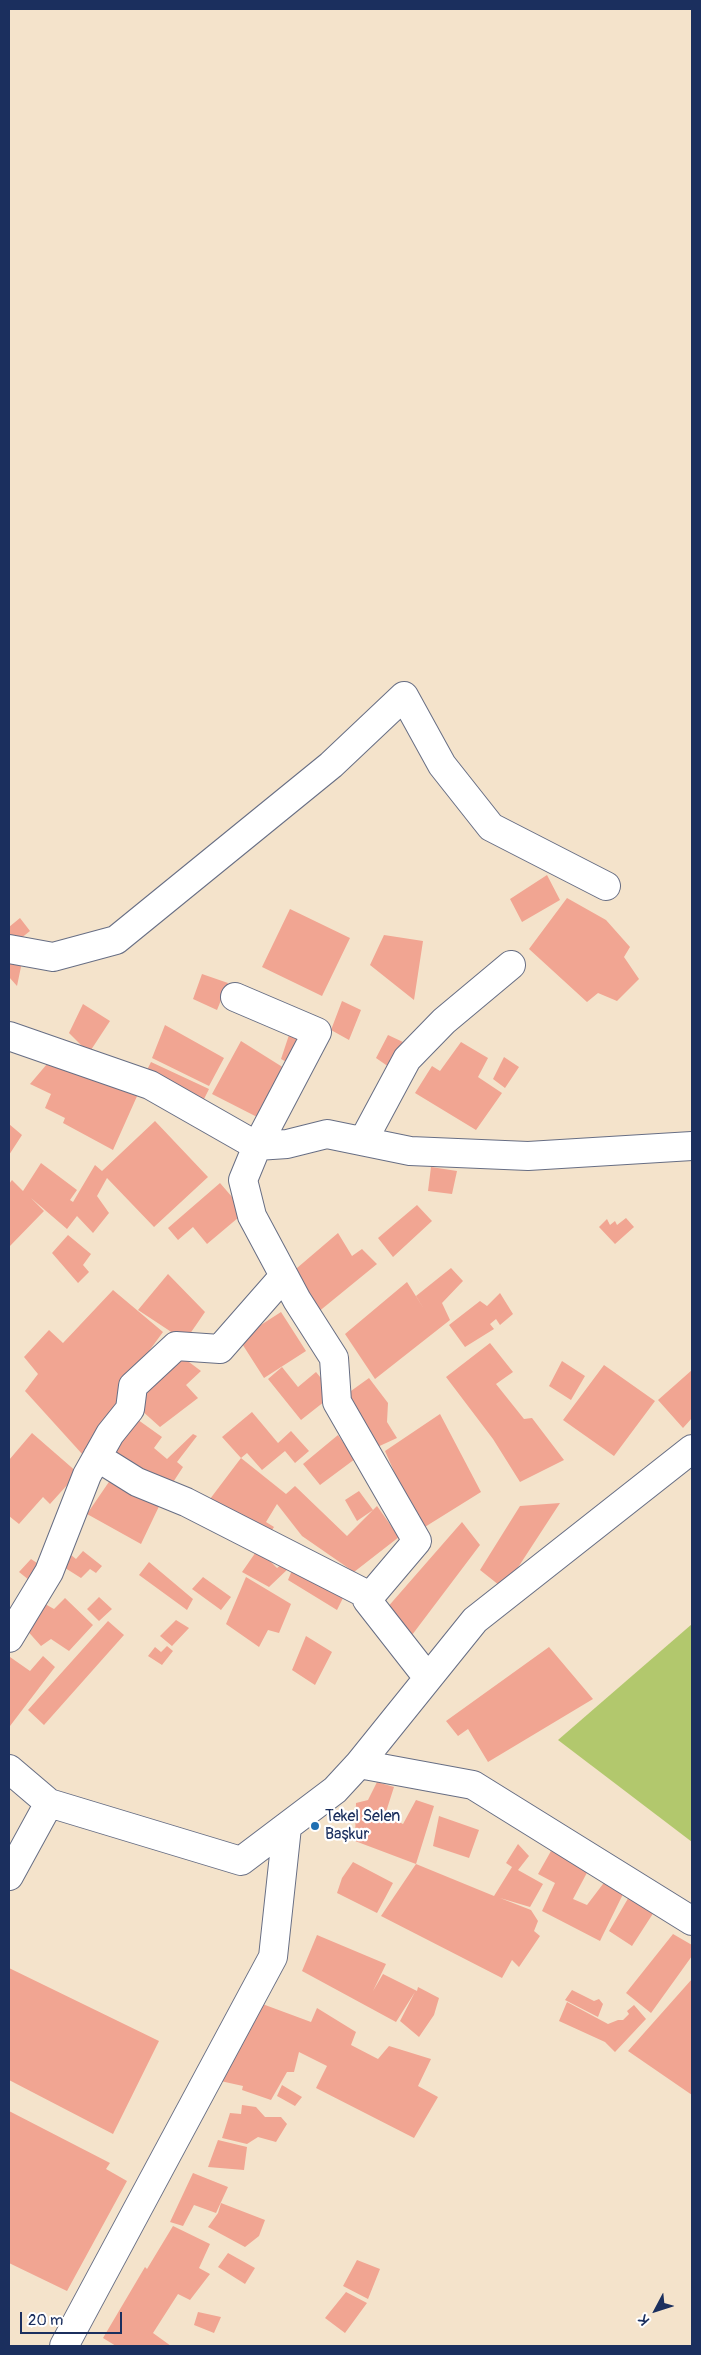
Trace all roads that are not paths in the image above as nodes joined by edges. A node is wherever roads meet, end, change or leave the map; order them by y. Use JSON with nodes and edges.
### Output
{"nodes":[{"id":1,"x":606,"y":886,"type":"dead end"},
{"id":2,"x":9,"y":949,"type":"edge"},
{"id":3,"x":511,"y":965,"type":"dead end"},
{"id":4,"x":235,"y":997,"type":"dead end"},
{"id":5,"x":9,"y":1036,"type":"edge"},
{"id":6,"x":363,"y":1141,"type":"junction"},
{"id":7,"x":257,"y":1146,"type":"junction"},
{"id":8,"x":692,"y":1146,"type":"edge"},
{"id":9,"x":284,"y":1276,"type":"junction"},
{"id":10,"x":692,"y":1449,"type":"edge"},
{"id":11,"x":97,"y":1457,"type":"junction"},
{"id":12,"x":370,"y":1596,"type":"junction"},
{"id":13,"x":9,"y":1638,"type":"edge"},
{"id":14,"x":428,"y":1678,"type":"junction"},
{"id":15,"x":359,"y":1764,"type":"junction"},
{"id":16,"x":9,"y":1769,"type":"edge"},
{"id":17,"x":49,"y":1802,"type":"junction"},
{"id":18,"x":286,"y":1827,"type":"junction"},
{"id":19,"x":9,"y":1876,"type":"edge"},
{"id":20,"x":692,"y":1921,"type":"edge"},
{"id":21,"x":64,"y":2346,"type":"edge"}],
"edges":[{"from":1,"to":2,"type":"street"},
{"from":3,"to":6,"type":"street"},
{"from":4,"to":7,"type":"street"},
{"from":5,"to":7,"type":"street"},
{"from":6,"to":7,"type":"street"},
{"from":6,"to":8,"type":"street"},
{"from":7,"to":9,"type":"street"},
{"from":9,"to":11,"type":"street"},
{"from":9,"to":12,"type":"street"},
{"from":10,"to":14,"type":"street"},
{"from":11,"to":12,"type":"street"},
{"from":11,"to":13,"type":"street"},
{"from":12,"to":14,"type":"street"},
{"from":14,"to":15,"type":"street"},
{"from":15,"to":18,"type":"street"},
{"from":15,"to":20,"type":"street"},
{"from":16,"to":17,"type":"street"},
{"from":17,"to":18,"type":"street"},
{"from":17,"to":19,"type":"street"},
{"from":18,"to":21,"type":"street"}]}
